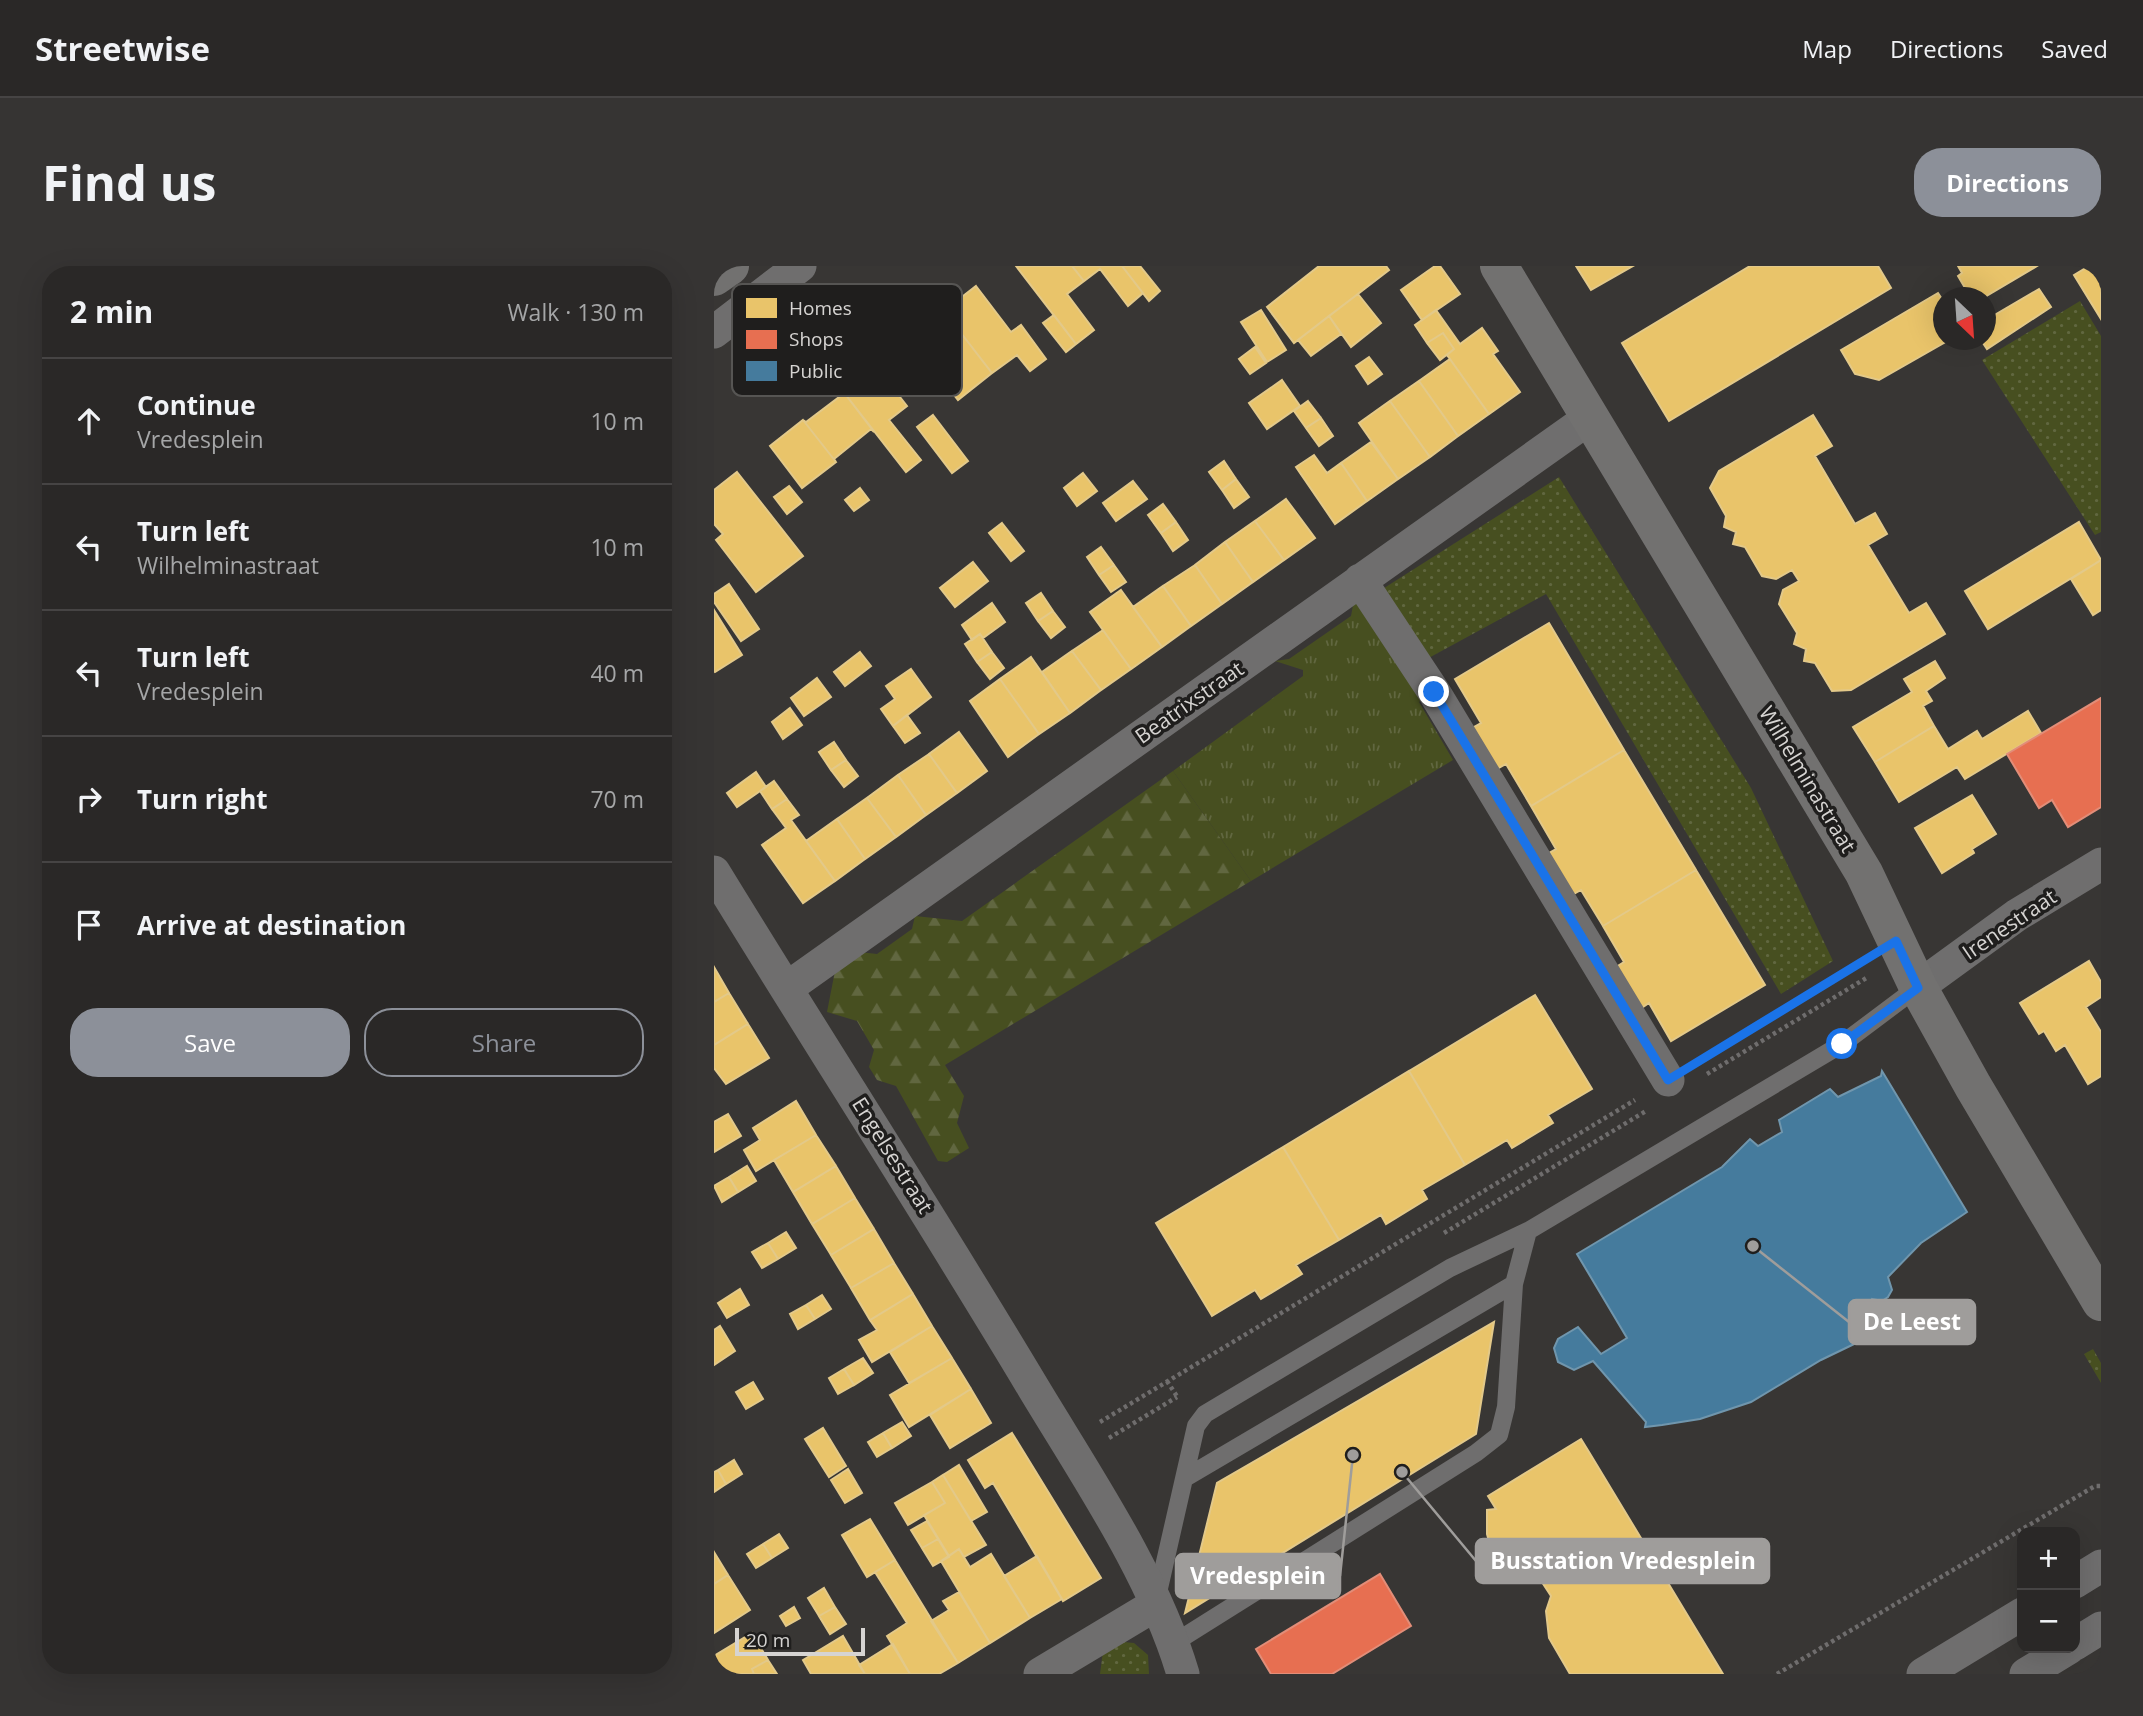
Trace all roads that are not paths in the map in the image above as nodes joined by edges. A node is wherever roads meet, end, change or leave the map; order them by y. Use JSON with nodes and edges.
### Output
{"nodes":[{"id":1,"x":730,"y":266,"type":"edge"},
{"id":2,"x":800,"y":266,"type":"edge"},
{"id":3,"x":1499,"y":266,"type":"edge"},
{"id":4,"x":714,"y":277,"type":"edge"},
{"id":5,"x":777,"y":284,"type":"edge"},
{"id":6,"x":732,"y":318,"type":"edge"},
{"id":7,"x":714,"y":332,"type":"edge"},
{"id":8,"x":1591,"y":417,"type":"junction"},
{"id":9,"x":1360,"y":580,"type":"junction"},
{"id":10,"x":2101,"y":864,"type":"edge"},
{"id":11,"x":714,"y":872,"type":"edge"},
{"id":12,"x":1906,"y":961,"type":"junction"},
{"id":13,"x":787,"y":988,"type":"junction"},
{"id":14,"x":1661,"y":1093,"type":"road end"},
{"id":15,"x":1528,"y":1231,"type":"junction"},
{"id":16,"x":1514,"y":1284,"type":"junction"},
{"id":17,"x":2101,"y":1302,"type":"edge"},
{"id":18,"x":1185,"y":1478,"type":"junction"},
{"id":19,"x":2101,"y":1566,"type":"edge"},
{"id":20,"x":2080,"y":1579,"type":"edge"},
{"id":21,"x":1155,"y":1605,"type":"junction"},
{"id":22,"x":2017,"y":1617,"type":"edge"},
{"id":23,"x":2101,"y":1628,"type":"edge"},
{"id":24,"x":2080,"y":1641,"type":"edge"},
{"id":25,"x":2061,"y":1653,"type":"edge"},
{"id":26,"x":1181,"y":1666,"type":"edge"},
{"id":27,"x":1040,"y":1674,"type":"edge"},
{"id":28,"x":1923,"y":1674,"type":"edge"},
{"id":29,"x":2026,"y":1674,"type":"edge"}],
"edges":[{"from":1,"to":4,"type":"main road"},
{"from":2,"to":5,"type":"street"},
{"from":3,"to":8,"type":"main road","name":"Wilhelminastraat"},
{"from":6,"to":7,"type":"street"},
{"from":8,"to":9,"type":"street","name":"Beatrixstraat"},
{"from":8,"to":12,"type":"main road","name":"Wilhelminastraat"},
{"from":9,"to":13,"type":"street","name":"Beatrixstraat"},
{"from":9,"to":14,"type":"street"},
{"from":10,"to":12,"type":"street","name":"Irenestraat"},
{"from":11,"to":13,"type":"street","name":"Engelsestraat"},
{"from":12,"to":15,"type":"lane"},
{"from":12,"to":17,"type":"main road","name":"Wilhelminastraat"},
{"from":13,"to":21,"type":"street","name":"Engelsestraat"},
{"from":15,"to":16,"type":"lane"},
{"from":15,"to":18,"type":"lane"},
{"from":16,"to":18,"type":"lane"},
{"from":16,"to":26,"type":"lane"},
{"from":18,"to":21,"type":"lane"},
{"from":19,"to":20,"type":"street"},
{"from":21,"to":26,"type":"street","name":"Engelsestraat"},
{"from":21,"to":27,"type":"street"},
{"from":22,"to":28,"type":"street"},
{"from":23,"to":24,"type":"street"},
{"from":25,"to":29,"type":"street"}]}
